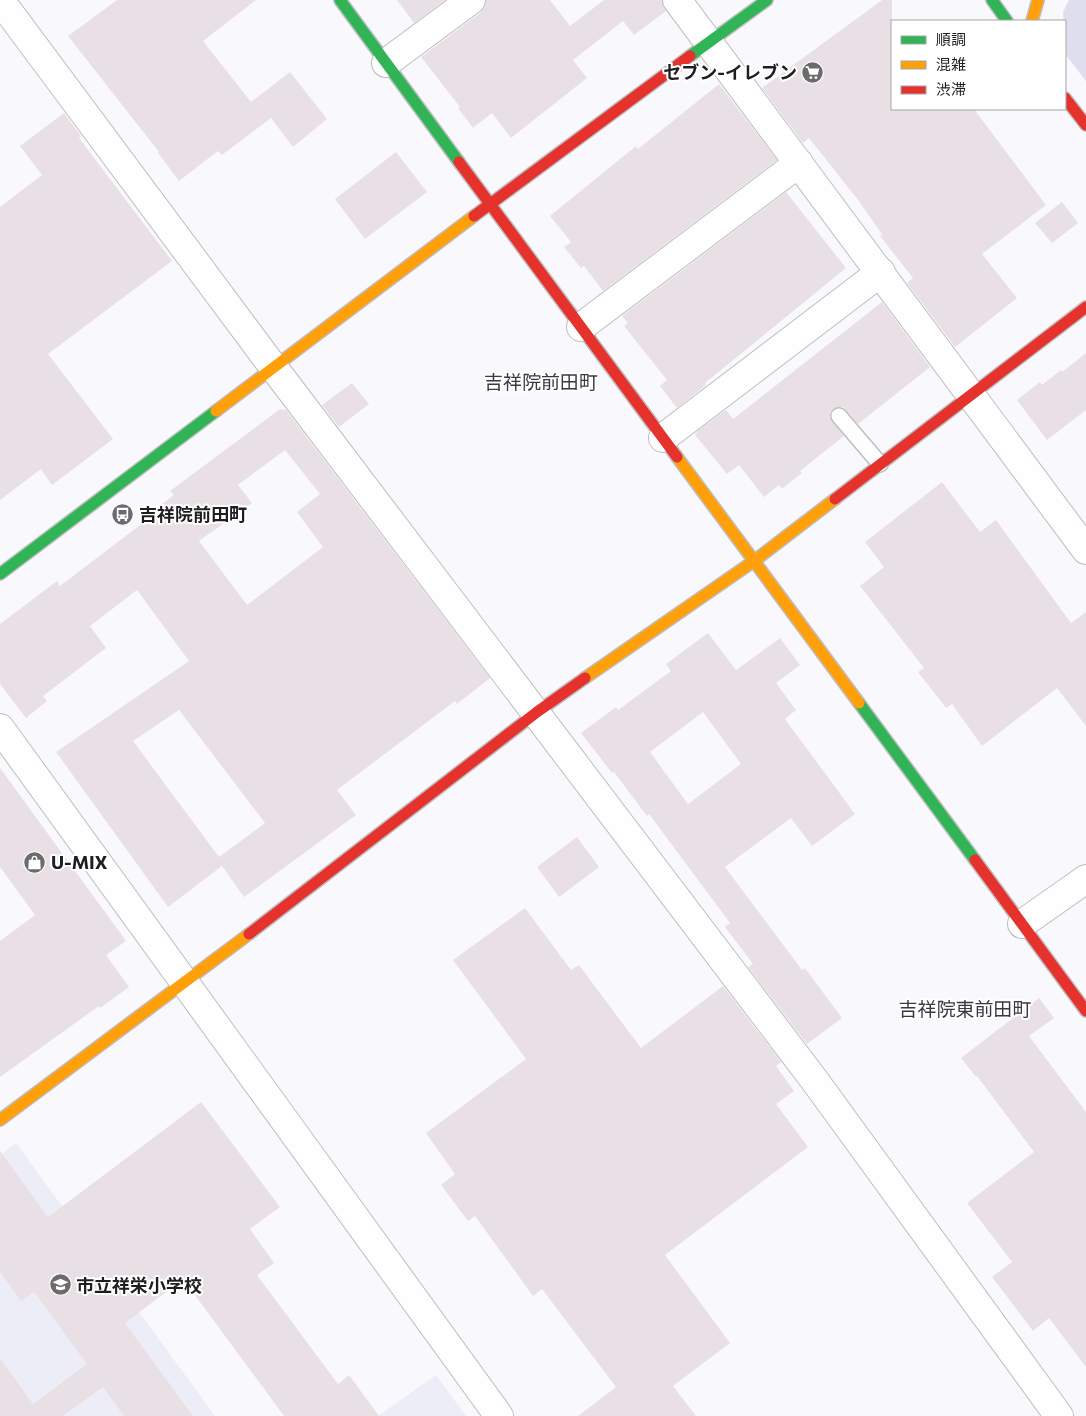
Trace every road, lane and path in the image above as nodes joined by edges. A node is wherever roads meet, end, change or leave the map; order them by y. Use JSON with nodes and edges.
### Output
{"nodes":[{"id":1,"x":0,"y":0,"type":"edge"},
{"id":2,"x":340,"y":0,"type":"edge"},
{"id":3,"x":471,"y":0,"type":"edge"},
{"id":4,"x":677,"y":0,"type":"edge"},
{"id":5,"x":767,"y":0,"type":"edge"},
{"id":6,"x":992,"y":0,"type":"edge"},
{"id":7,"x":1038,"y":0,"type":"edge"},
{"id":8,"x":1006,"y":20,"type":"edge"},
{"id":9,"x":1032,"y":20,"type":"edge"},
{"id":10,"x":708,"y":44,"type":"junction"},
{"id":11,"x":386,"y":63,"type":"junction"},
{"id":12,"x":1066,"y":99,"type":"edge"},
{"id":13,"x":1086,"y":125,"type":"edge"},
{"id":14,"x":799,"y":163,"type":"junction"},
{"id":15,"x":490,"y":204,"type":"junction"},
{"id":16,"x":880,"y":272,"type":"junction"},
{"id":17,"x":1086,"y":307,"type":"edge"},
{"id":18,"x":581,"y":327,"type":"junction"},
{"id":19,"x":274,"y":368,"type":"junction"},
{"id":20,"x":970,"y":395,"type":"junction"},
{"id":21,"x":839,"y":416,"type":"dead end"},
{"id":22,"x":663,"y":438,"type":"junction"},
{"id":23,"x":880,"y":464,"type":"junction"},
{"id":24,"x":1086,"y":550,"type":"edge"},
{"id":25,"x":754,"y":561,"type":"junction"},
{"id":26,"x":0,"y":574,"type":"edge"},
{"id":27,"x":537,"y":712,"type":"junction"},
{"id":28,"x":0,"y":728,"type":"edge"},
{"id":29,"x":1086,"y":879,"type":"edge"},
{"id":30,"x":1022,"y":924,"type":"junction"},
{"id":31,"x":186,"y":982,"type":"junction"},
{"id":32,"x":1086,"y":1011,"type":"edge"},
{"id":33,"x":0,"y":1120,"type":"edge"},
{"id":34,"x":499,"y":1416,"type":"edge"},
{"id":35,"x":1059,"y":1416,"type":"edge"}],
"edges":[{"from":1,"to":19,"type":"street"},
{"from":2,"to":11,"type":"street"},
{"from":3,"to":11,"type":"street"},
{"from":4,"to":10,"type":"street"},
{"from":5,"to":10,"type":"street"},
{"from":6,"to":8,"type":"street"},
{"from":7,"to":9,"type":"street"},
{"from":10,"to":14,"type":"street"},
{"from":10,"to":15,"type":"street"},
{"from":11,"to":15,"type":"street"},
{"from":12,"to":13,"type":"street"},
{"from":14,"to":16,"type":"street"},
{"from":14,"to":18,"type":"street"},
{"from":15,"to":18,"type":"street"},
{"from":15,"to":19,"type":"street"},
{"from":16,"to":20,"type":"street"},
{"from":16,"to":22,"type":"street"},
{"from":17,"to":20,"type":"street"},
{"from":18,"to":22,"type":"street"},
{"from":19,"to":26,"type":"street"},
{"from":19,"to":27,"type":"street"},
{"from":20,"to":23,"type":"street"},
{"from":20,"to":24,"type":"street"},
{"from":21,"to":23,"type":"lane"},
{"from":22,"to":25,"type":"street"},
{"from":23,"to":25,"type":"street"},
{"from":25,"to":27,"type":"street"},
{"from":25,"to":30,"type":"street"},
{"from":27,"to":31,"type":"street"},
{"from":27,"to":35,"type":"street"},
{"from":28,"to":31,"type":"street"},
{"from":29,"to":30,"type":"street"},
{"from":30,"to":32,"type":"street"},
{"from":31,"to":33,"type":"street"},
{"from":31,"to":34,"type":"street"}]}
